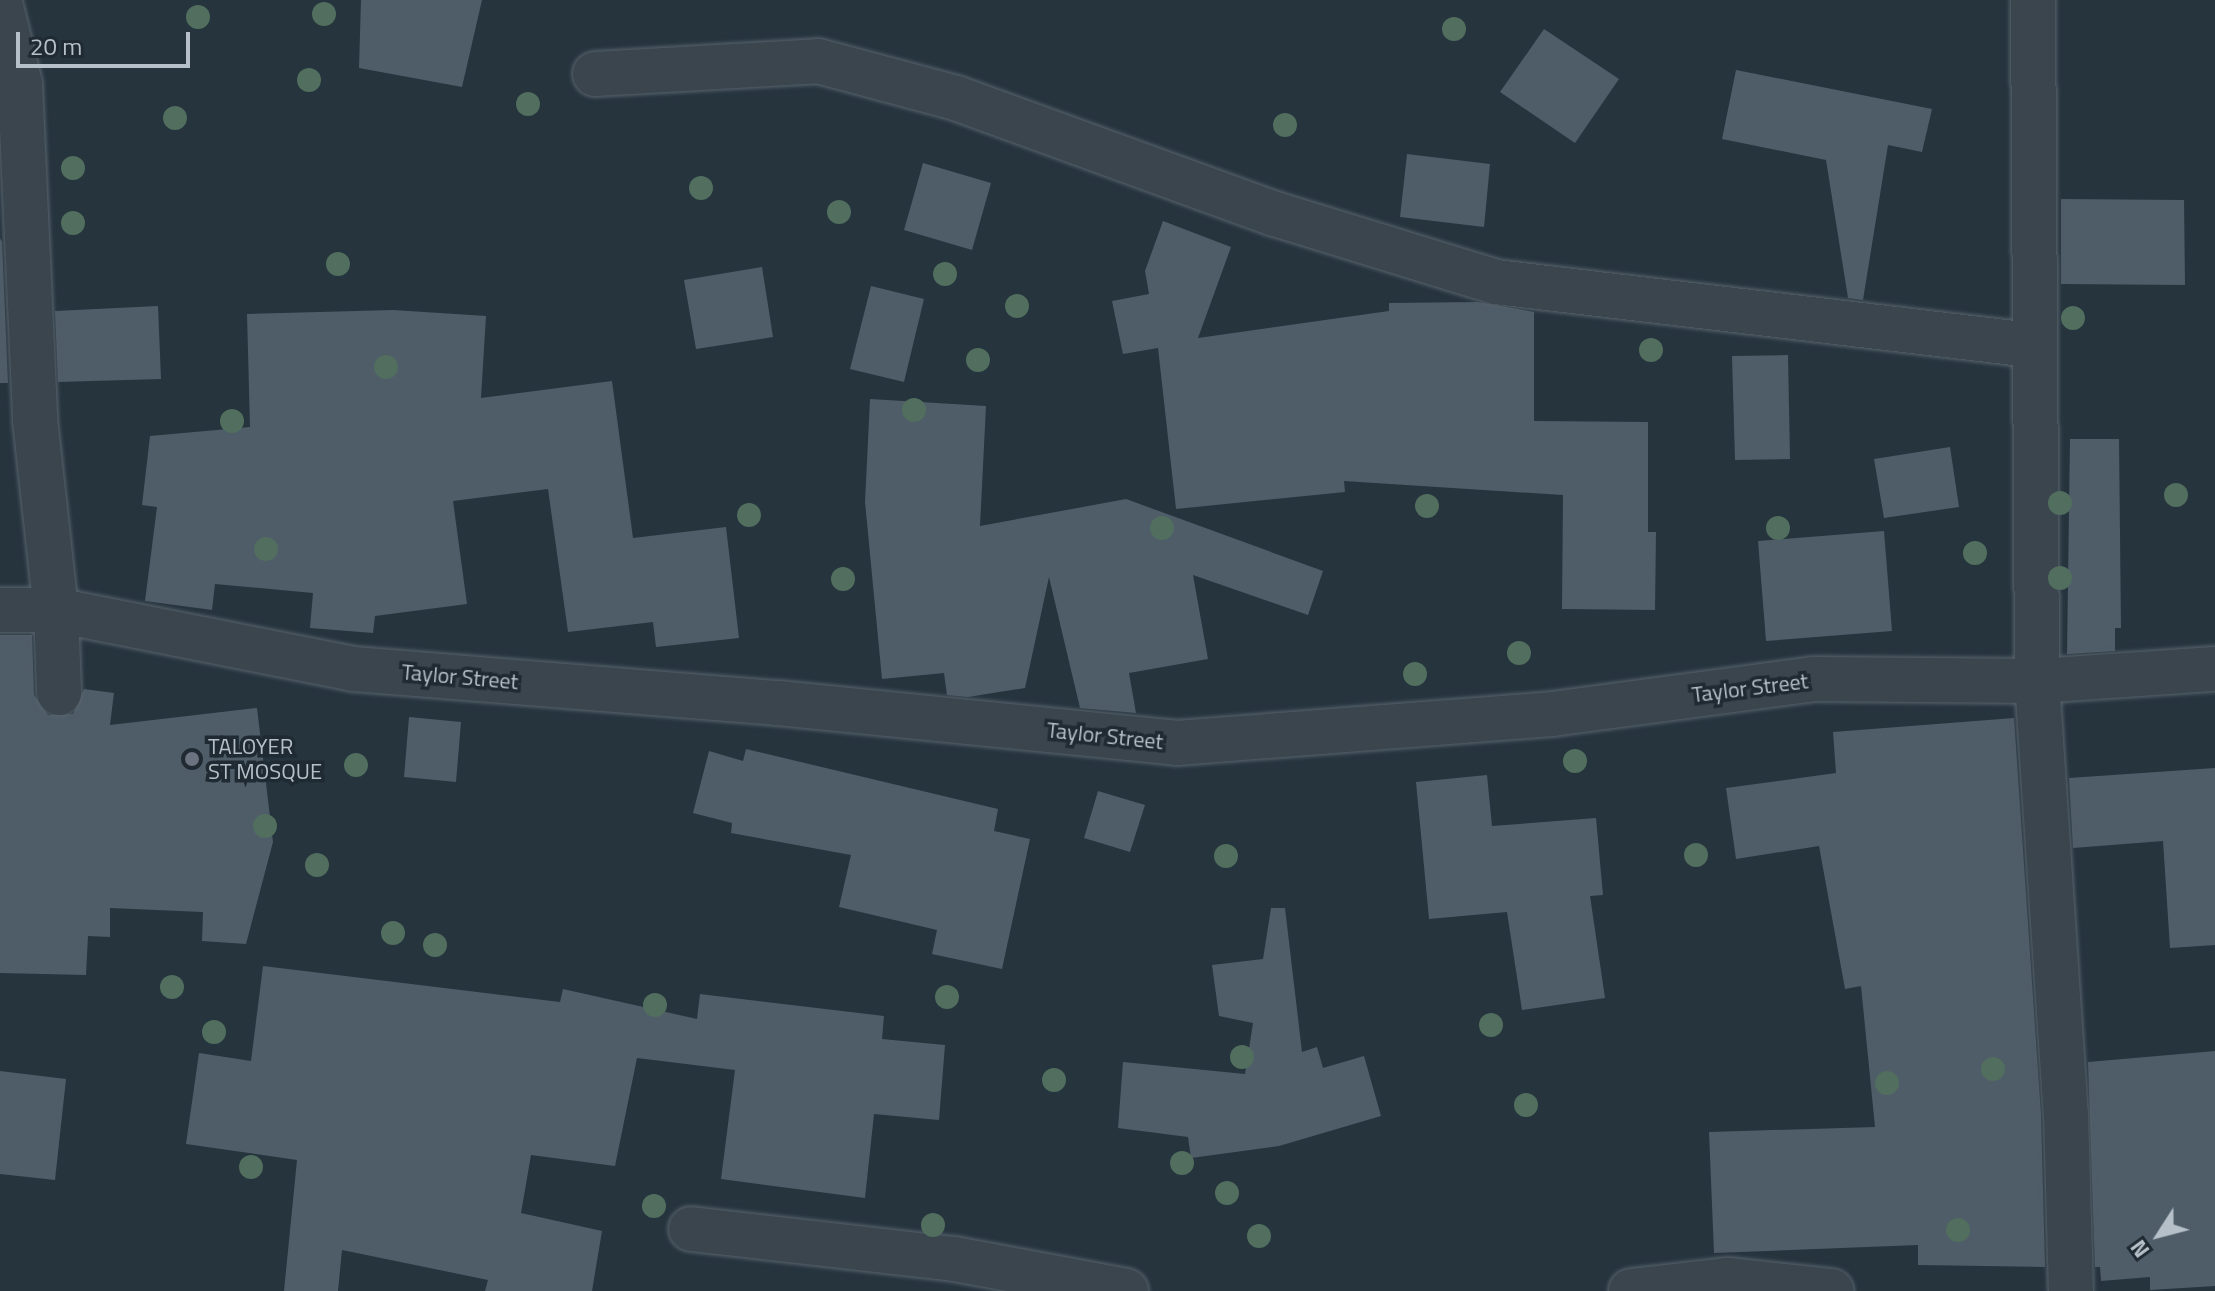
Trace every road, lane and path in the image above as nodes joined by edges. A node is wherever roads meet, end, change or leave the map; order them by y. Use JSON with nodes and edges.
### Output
{"nodes":[{"id":1,"x":2033,"y":0,"type":"edge"},
{"id":2,"x":0,"y":3,"type":"edge"},
{"id":3,"x":595,"y":74,"type":"dead end"},
{"id":4,"x":2031,"y":345,"type":"junction"},
{"id":5,"x":0,"y":610,"type":"edge"},
{"id":6,"x":56,"y":610,"type":"junction"},
{"id":7,"x":2215,"y":669,"type":"edge"},
{"id":8,"x":2037,"y":681,"type":"junction"},
{"id":9,"x":59,"y":693,"type":"dead end"},
{"id":10,"x":691,"y":1229,"type":"dead end"},
{"id":11,"x":1126,"y":1291,"type":"edge"},
{"id":12,"x":1631,"y":1291,"type":"edge"},
{"id":13,"x":1831,"y":1291,"type":"edge"},
{"id":14,"x":2071,"y":1291,"type":"edge"}],
"edges":[{"from":1,"to":4,"type":"street"},
{"from":2,"to":6,"type":"street"},
{"from":3,"to":4,"type":"street"},
{"from":4,"to":8,"type":"street"},
{"from":5,"to":6,"type":"street","name":"Taylor Street"},
{"from":6,"to":8,"type":"street","name":"Taylor Street"},
{"from":6,"to":9,"type":"street"},
{"from":7,"to":8,"type":"street","name":"Taylor Street"},
{"from":8,"to":14,"type":"street"},
{"from":10,"to":11,"type":"street"},
{"from":12,"to":13,"type":"street"}]}
